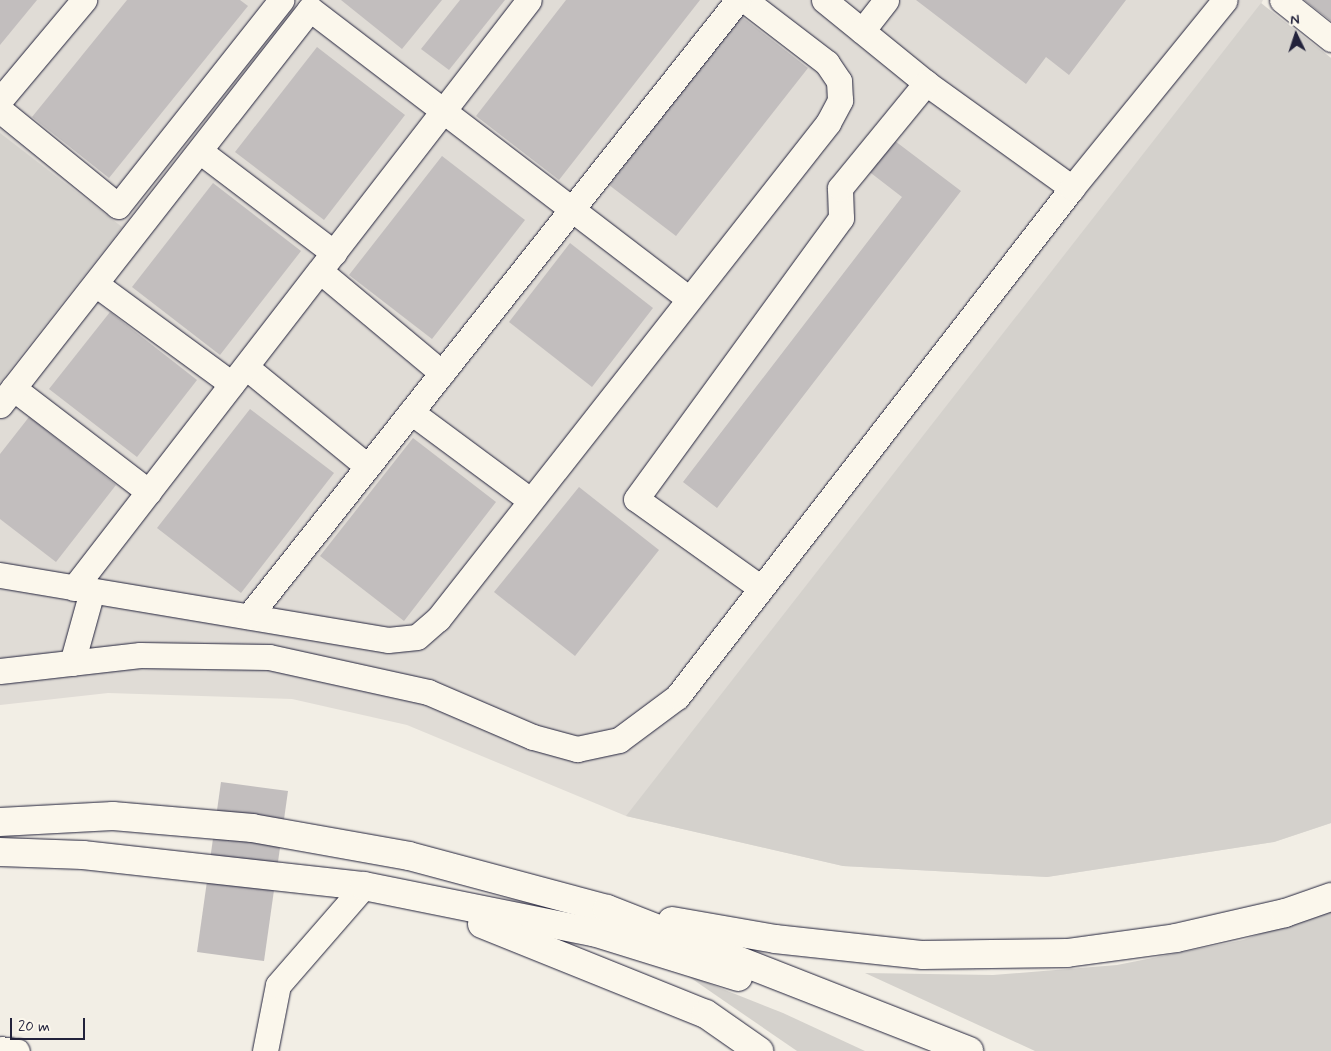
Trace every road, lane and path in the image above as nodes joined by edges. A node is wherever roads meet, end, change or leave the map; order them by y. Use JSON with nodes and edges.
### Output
{"nodes":[{"id":1,"x":84,"y":0,"type":"edge"},
{"id":2,"x":282,"y":0,"type":"edge"},
{"id":3,"x":529,"y":0,"type":"edge"},
{"id":4,"x":738,"y":0,"type":"edge"},
{"id":5,"x":745,"y":0,"type":"edge"},
{"id":6,"x":824,"y":0,"type":"edge"},
{"id":7,"x":886,"y":0,"type":"edge"},
{"id":8,"x":1225,"y":0,"type":"edge"},
{"id":9,"x":1282,"y":0,"type":"edge"},
{"id":10,"x":862,"y":31,"type":"junction"},
{"id":11,"x":1331,"y":39,"type":"edge"},
{"id":12,"x":926,"y":83,"type":"junction"},
{"id":13,"x":0,"y":100,"type":"edge"},
{"id":14,"x":0,"y":110,"type":"edge"},
{"id":15,"x":443,"y":111,"type":"junction"},
{"id":16,"x":201,"y":152,"type":"junction"},
{"id":17,"x":1072,"y":188,"type":"junction"},
{"id":18,"x":571,"y":209,"type":"junction"},
{"id":19,"x":327,"y":262,"type":"junction"},
{"id":20,"x":97,"y":285,"type":"junction"},
{"id":21,"x":689,"y":299,"type":"junction"},
{"id":22,"x":442,"y":373,"type":"junction"},
{"id":23,"x":239,"y":375,"type":"junction"},
{"id":24,"x":7,"y":396,"type":"edge"},
{"id":25,"x":411,"y":412,"type":"junction"},
{"id":26,"x":367,"y":466,"type":"junction"},
{"id":27,"x":149,"y":492,"type":"junction"},
{"id":28,"x":530,"y":500,"type":"junction"},
{"id":29,"x":0,"y":575,"type":"edge"},
{"id":30,"x":761,"y":588,"type":"junction"},
{"id":31,"x":83,"y":590,"type":"junction"},
{"id":32,"x":249,"y":616,"type":"junction"},
{"id":33,"x":72,"y":663,"type":"junction"},
{"id":34,"x":0,"y":671,"type":"edge"},
{"id":35,"x":0,"y":822,"type":"edge"},
{"id":36,"x":0,"y":852,"type":"edge"},
{"id":37,"x":83,"y":855,"type":"junction"},
{"id":38,"x":0,"y":868,"type":"edge"},
{"id":39,"x":364,"y":886,"type":"junction"},
{"id":40,"x":1331,"y":897,"type":"edge"},
{"id":41,"x":608,"y":909,"type":"junction"},
{"id":42,"x":0,"y":1049,"type":"edge"},
{"id":43,"x":17,"y":1051,"type":"edge"},
{"id":44,"x":265,"y":1051,"type":"edge"},
{"id":45,"x":759,"y":1051,"type":"edge"},
{"id":46,"x":928,"y":1051,"type":"edge"},
{"id":47,"x":969,"y":1051,"type":"edge"}],
"edges":[{"from":1,"to":13,"type":"street"},
{"from":2,"to":14,"type":"street"},
{"from":3,"to":15,"type":"street"},
{"from":4,"to":18,"type":"street"},
{"from":5,"to":21,"type":"street"},
{"from":6,"to":10,"type":"street"},
{"from":7,"to":10,"type":"street"},
{"from":8,"to":17,"type":"street"},
{"from":9,"to":11,"type":"street"},
{"from":10,"to":12,"type":"street"},
{"from":12,"to":17,"type":"street"},
{"from":12,"to":30,"type":"street"},
{"from":15,"to":16,"type":"street"},
{"from":15,"to":18,"type":"street"},
{"from":15,"to":19,"type":"street"},
{"from":16,"to":19,"type":"street"},
{"from":16,"to":20,"type":"street"},
{"from":17,"to":30,"type":"street"},
{"from":18,"to":21,"type":"street"},
{"from":18,"to":22,"type":"street"},
{"from":19,"to":22,"type":"street"},
{"from":19,"to":23,"type":"street"},
{"from":20,"to":23,"type":"street"},
{"from":20,"to":24,"type":"street"},
{"from":21,"to":28,"type":"street"},
{"from":22,"to":25,"type":"street"},
{"from":23,"to":26,"type":"street"},
{"from":23,"to":27,"type":"street"},
{"from":24,"to":27,"type":"street"},
{"from":25,"to":26,"type":"street"},
{"from":25,"to":28,"type":"street"},
{"from":26,"to":32,"type":"street"},
{"from":27,"to":31,"type":"street"},
{"from":28,"to":32,"type":"street"},
{"from":29,"to":31,"type":"street"},
{"from":30,"to":33,"type":"street"},
{"from":31,"to":32,"type":"street"},
{"from":31,"to":33,"type":"street"},
{"from":33,"to":34,"type":"street"},
{"from":35,"to":41,"type":"highway"},
{"from":36,"to":37,"type":"highway"},
{"from":37,"to":38,"type":"highway"},
{"from":37,"to":39,"type":"highway"},
{"from":39,"to":44,"type":"street"},
{"from":39,"to":45,"type":"highway"},
{"from":39,"to":46,"type":"highway"},
{"from":40,"to":41,"type":"highway"},
{"from":41,"to":47,"type":"highway"},
{"from":42,"to":43,"type":"street"}]}
